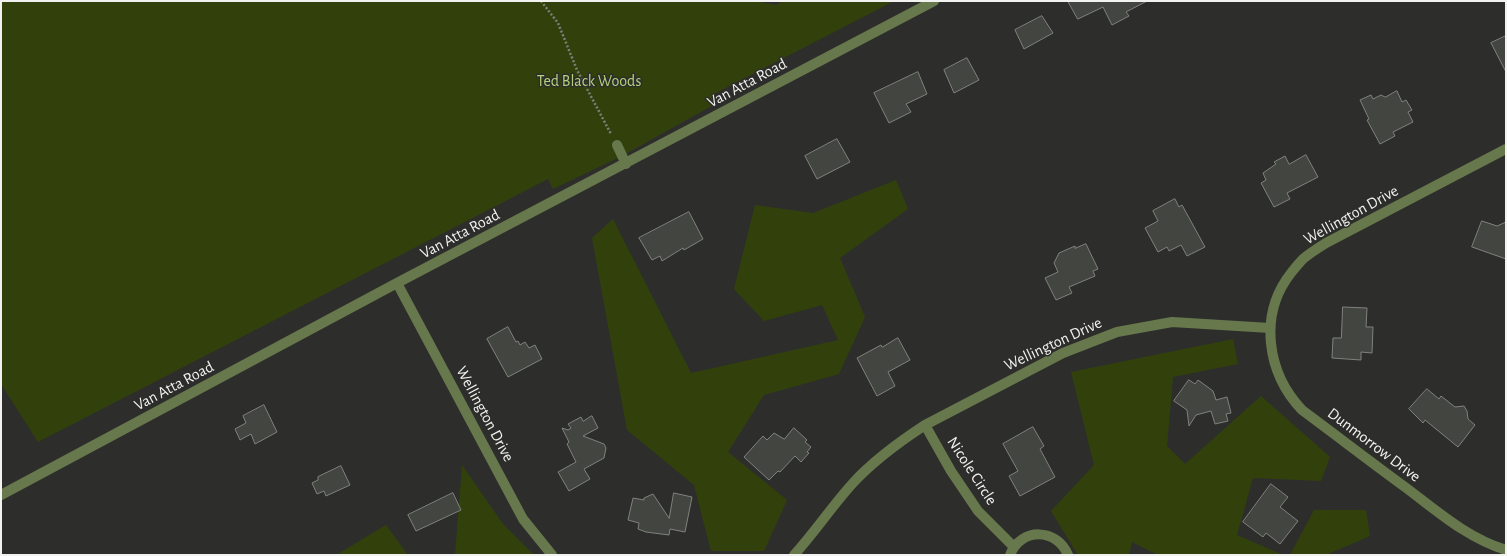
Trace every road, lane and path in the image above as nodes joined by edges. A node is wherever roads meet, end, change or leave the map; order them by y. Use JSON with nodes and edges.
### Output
{"nodes":[{"id":1,"x":541,"y":1,"type":"edge"},
{"id":2,"x":934,"y":1,"type":"edge"},
{"id":3,"x":617,"y":145,"type":"joint"},
{"id":4,"x":1506,"y":149,"type":"edge"},
{"id":5,"x":626,"y":164,"type":"junction"},
{"id":6,"x":398,"y":283,"type":"junction"},
{"id":7,"x":1270,"y":328,"type":"junction"},
{"id":8,"x":925,"y":425,"type":"junction"},
{"id":9,"x":1,"y":495,"type":"edge"},
{"id":10,"x":1506,"y":550,"type":"edge"},
{"id":11,"x":1012,"y":551,"type":"edge"},
{"id":12,"x":552,"y":555,"type":"edge"},
{"id":13,"x":794,"y":555,"type":"edge"},
{"id":14,"x":1068,"y":555,"type":"edge"}],
"edges":[{"from":1,"to":3,"type":"path"},
{"from":2,"to":5,"type":"street","name":"Van Atta Road"},
{"from":3,"to":5,"type":"street"},
{"from":4,"to":7,"type":"street","name":"Wellington Drive"},
{"from":5,"to":6,"type":"street","name":"Van Atta Road"},
{"from":6,"to":9,"type":"street","name":"Van Atta Road"},
{"from":6,"to":12,"type":"street","name":"Wellington Drive"},
{"from":7,"to":8,"type":"street","name":"Wellington Drive"},
{"from":7,"to":10,"type":"street","name":"Dunmorrow Drive"},
{"from":8,"to":11,"type":"street","name":"Nicole Circle"},
{"from":8,"to":13,"type":"street","name":"Wellington Drive"},
{"from":11,"to":14,"type":"street","name":"Nicole Circle"}]}
